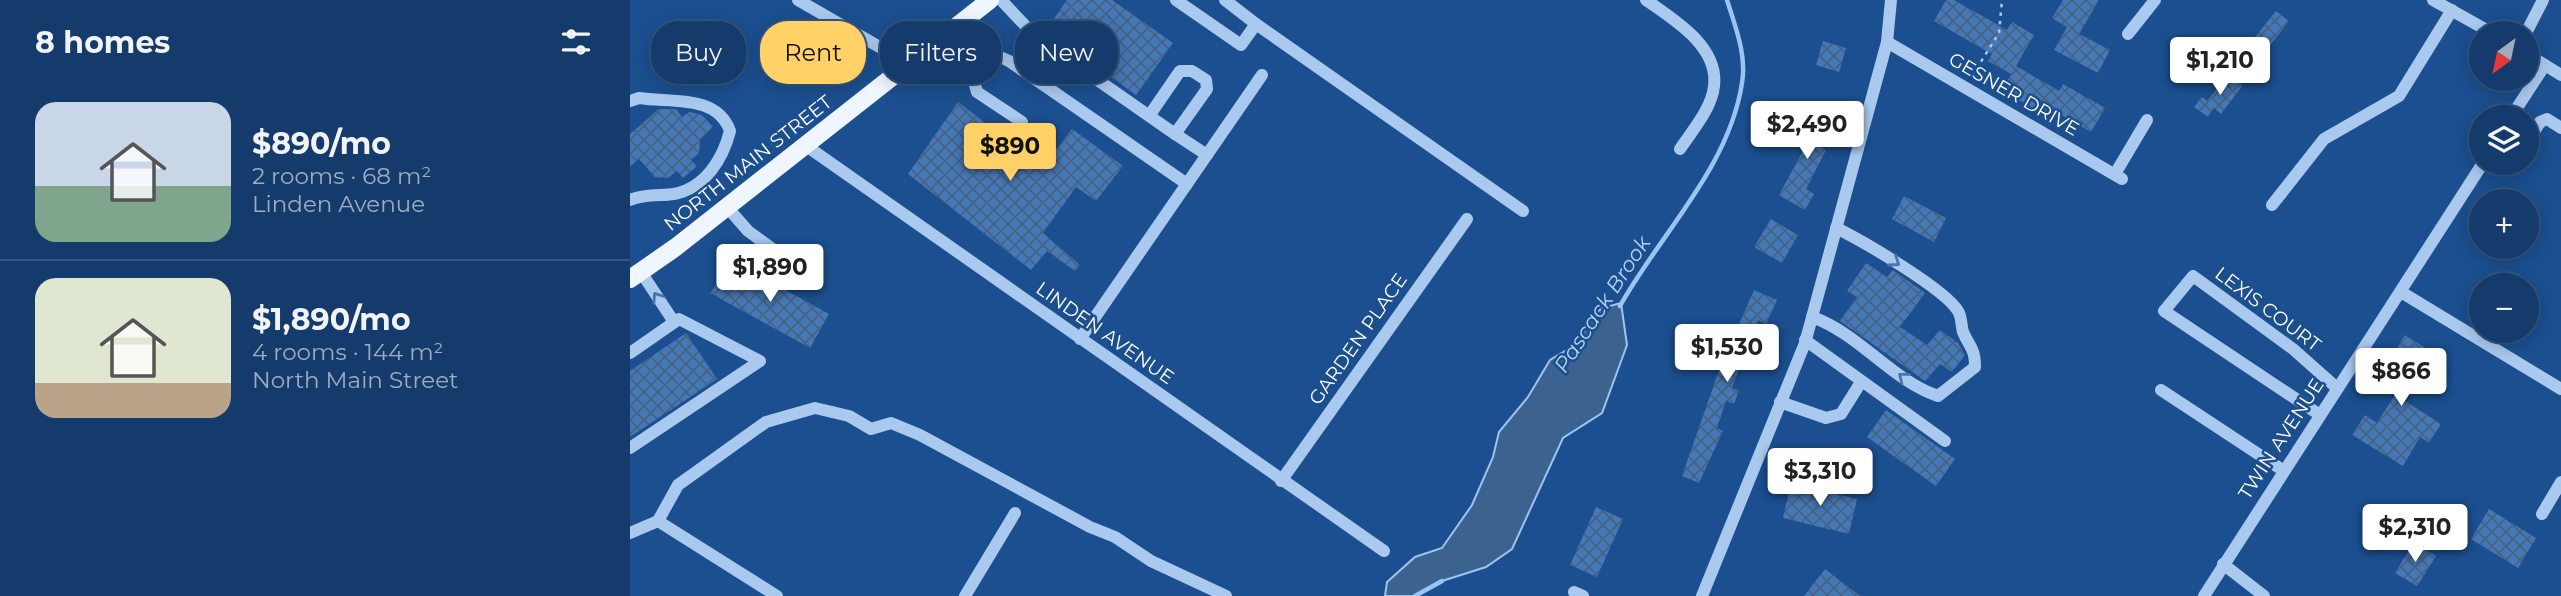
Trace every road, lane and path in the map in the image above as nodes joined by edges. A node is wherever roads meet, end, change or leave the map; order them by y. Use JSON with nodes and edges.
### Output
{"nodes":[{"id":1,"x":798,"y":0,"type":"edge"},
{"id":2,"x":990,"y":0,"type":"edge"},
{"id":3,"x":1001,"y":0,"type":"edge"},
{"id":4,"x":1176,"y":0,"type":"edge"},
{"id":5,"x":1225,"y":0,"type":"edge"},
{"id":6,"x":1646,"y":0,"type":"edge"},
{"id":7,"x":1891,"y":0,"type":"edge"},
{"id":8,"x":2002,"y":0,"type":"edge"},
{"id":9,"x":2155,"y":0,"type":"edge"},
{"id":10,"x":2433,"y":0,"type":"edge"},
{"id":11,"x":2543,"y":0,"type":"edge"},
{"id":12,"x":2452,"y":10,"type":"junction"},
{"id":13,"x":963,"y":21,"type":"edge"},
{"id":14,"x":2471,"y":21,"type":"edge"},
{"id":15,"x":2532,"y":21,"type":"edge"},
{"id":16,"x":1256,"y":24,"type":"junction"},
{"id":17,"x":2128,"y":34,"type":"dead end"},
{"id":18,"x":1887,"y":42,"type":"junction"},
{"id":19,"x":880,"y":47,"type":"edge"},
{"id":20,"x":2539,"y":62,"type":"edge"},
{"id":21,"x":2544,"y":65,"type":"junction"},
{"id":22,"x":1262,"y":75,"type":"dead end"},
{"id":23,"x":2561,"y":75,"type":"edge"},
{"id":24,"x":883,"y":84,"type":"edge"},
{"id":25,"x":1964,"y":87,"type":"junction"},
{"id":26,"x":630,"y":101,"type":"edge"},
{"id":27,"x":2519,"y":105,"type":"edge"},
{"id":28,"x":1149,"y":116,"type":"junction"},
{"id":29,"x":2147,"y":120,"type":"dead end"},
{"id":30,"x":1022,"y":122,"type":"dead end"},
{"id":31,"x":2539,"y":124,"type":"edge"},
{"id":32,"x":2561,"y":128,"type":"edge"},
{"id":33,"x":1175,"y":134,"type":"junction"},
{"id":34,"x":805,"y":145,"type":"junction"},
{"id":35,"x":1680,"y":149,"type":"dead end"},
{"id":36,"x":1207,"y":155,"type":"junction"},
{"id":37,"x":2475,"y":175,"type":"edge"},
{"id":38,"x":1187,"y":184,"type":"junction"},
{"id":39,"x":630,"y":200,"type":"edge"},
{"id":40,"x":2272,"y":205,"type":"dead end"},
{"id":41,"x":727,"y":207,"type":"junction"},
{"id":42,"x":1523,"y":211,"type":"dead end"},
{"id":43,"x":1467,"y":219,"type":"dead end"},
{"id":44,"x":1836,"y":228,"type":"junction"},
{"id":45,"x":635,"y":276,"type":"edge"},
{"id":46,"x":815,"y":280,"type":"dead end"},
{"id":47,"x":2401,"y":292,"type":"junction"},
{"id":48,"x":1812,"y":317,"type":"junction"},
{"id":49,"x":674,"y":322,"type":"junction"},
{"id":50,"x":1080,"y":339,"type":"junction"},
{"id":51,"x":1805,"y":340,"type":"junction"},
{"id":52,"x":630,"y":353,"type":"edge"},
{"id":53,"x":1861,"y":382,"type":"junction"},
{"id":54,"x":2337,"y":388,"type":"junction"},
{"id":55,"x":2561,"y":389,"type":"edge"},
{"id":56,"x":2161,"y":390,"type":"dead end"},
{"id":57,"x":1780,"y":402,"type":"junction"},
{"id":58,"x":2320,"y":415,"type":"junction"},
{"id":59,"x":1945,"y":441,"type":"dead end"},
{"id":60,"x":630,"y":448,"type":"edge"},
{"id":61,"x":2284,"y":471,"type":"junction"},
{"id":62,"x":1282,"y":481,"type":"junction"},
{"id":63,"x":2561,"y":482,"type":"edge"},
{"id":64,"x":1014,"y":513,"type":"dead end"},
{"id":65,"x":2542,"y":514,"type":"dead end"},
{"id":66,"x":658,"y":521,"type":"junction"},
{"id":67,"x":630,"y":533,"type":"edge"},
{"id":68,"x":1384,"y":551,"type":"dead end"},
{"id":69,"x":2224,"y":564,"type":"junction"},
{"id":70,"x":777,"y":596,"type":"edge"},
{"id":71,"x":965,"y":596,"type":"edge"},
{"id":72,"x":1226,"y":596,"type":"edge"},
{"id":73,"x":1702,"y":596,"type":"edge"},
{"id":74,"x":2204,"y":596,"type":"edge"},
{"id":75,"x":2264,"y":596,"type":"edge"}],
"edges":[{"from":1,"to":19,"type":"street"},
{"from":2,"to":13,"type":"main road","name":"NORTH MAIN STREET"},
{"from":3,"to":28,"type":"street"},
{"from":4,"to":16,"type":"street"},
{"from":5,"to":16,"type":"street"},
{"from":6,"to":35,"type":"street"},
{"from":7,"to":18,"type":"street"},
{"from":8,"to":25,"type":"path"},
{"from":9,"to":17,"type":"street"},
{"from":10,"to":12,"type":"street"},
{"from":11,"to":15,"type":"street"},
{"from":12,"to":14,"type":"street"},
{"from":12,"to":40,"type":"street"},
{"from":16,"to":42,"type":"street"},
{"from":18,"to":25,"type":"street","name":"GESNER DRIVE"},
{"from":18,"to":44,"type":"street"},
{"from":20,"to":21,"type":"street"},
{"from":21,"to":23,"type":"street"},
{"from":21,"to":27,"type":"street"},
{"from":22,"to":36,"type":"street"},
{"from":24,"to":34,"type":"main road","name":"NORTH MAIN STREET"},
{"from":25,"to":29,"type":"street","name":"GESNER DRIVE"},
{"from":26,"to":39,"type":"street"},
{"from":28,"to":33,"type":"street"},
{"from":28,"to":33,"type":"street"},
{"from":30,"to":38,"type":"street"},
{"from":31,"to":32,"type":"street"},
{"from":33,"to":36,"type":"street"},
{"from":34,"to":41,"type":"main road","name":"NORTH MAIN STREET"},
{"from":34,"to":50,"type":"street","name":"LINDEN AVENUE"},
{"from":36,"to":38,"type":"street"},
{"from":37,"to":47,"type":"street","name":"TWIN AVENUE"},
{"from":38,"to":50,"type":"street"},
{"from":41,"to":45,"type":"main road","name":"NORTH MAIN STREET"},
{"from":41,"to":46,"type":"street"},
{"from":43,"to":62,"type":"street","name":"GARDEN PLACE"},
{"from":44,"to":48,"type":"street"},
{"from":44,"to":48,"type":"street","one_way":true},
{"from":49,"to":45,"type":"street","one_way":true},
{"from":47,"to":54,"type":"street","name":"TWIN AVENUE"},
{"from":47,"to":55,"type":"street"},
{"from":48,"to":51,"type":"street"},
{"from":49,"to":52,"type":"street"},
{"from":49,"to":60,"type":"street"},
{"from":50,"to":62,"type":"street","name":"LINDEN AVENUE"},
{"from":51,"to":53,"type":"street"},
{"from":51,"to":57,"type":"street"},
{"from":53,"to":57,"type":"street"},
{"from":53,"to":59,"type":"street"},
{"from":54,"to":58,"type":"street","name":"TWIN AVENUE"},
{"from":54,"to":58,"type":"street","name":"LEXIS COURT"},
{"from":56,"to":61,"type":"street"},
{"from":57,"to":73,"type":"street"},
{"from":58,"to":61,"type":"street","name":"TWIN AVENUE"},
{"from":61,"to":69,"type":"street","name":"TWIN AVENUE"},
{"from":62,"to":68,"type":"street","name":"LINDEN AVENUE"},
{"from":63,"to":65,"type":"street"},
{"from":64,"to":71,"type":"street"},
{"from":66,"to":67,"type":"street"},
{"from":66,"to":70,"type":"street"},
{"from":66,"to":72,"type":"street"},
{"from":69,"to":74,"type":"street","name":"TWIN AVENUE"},
{"from":69,"to":75,"type":"street"}]}
